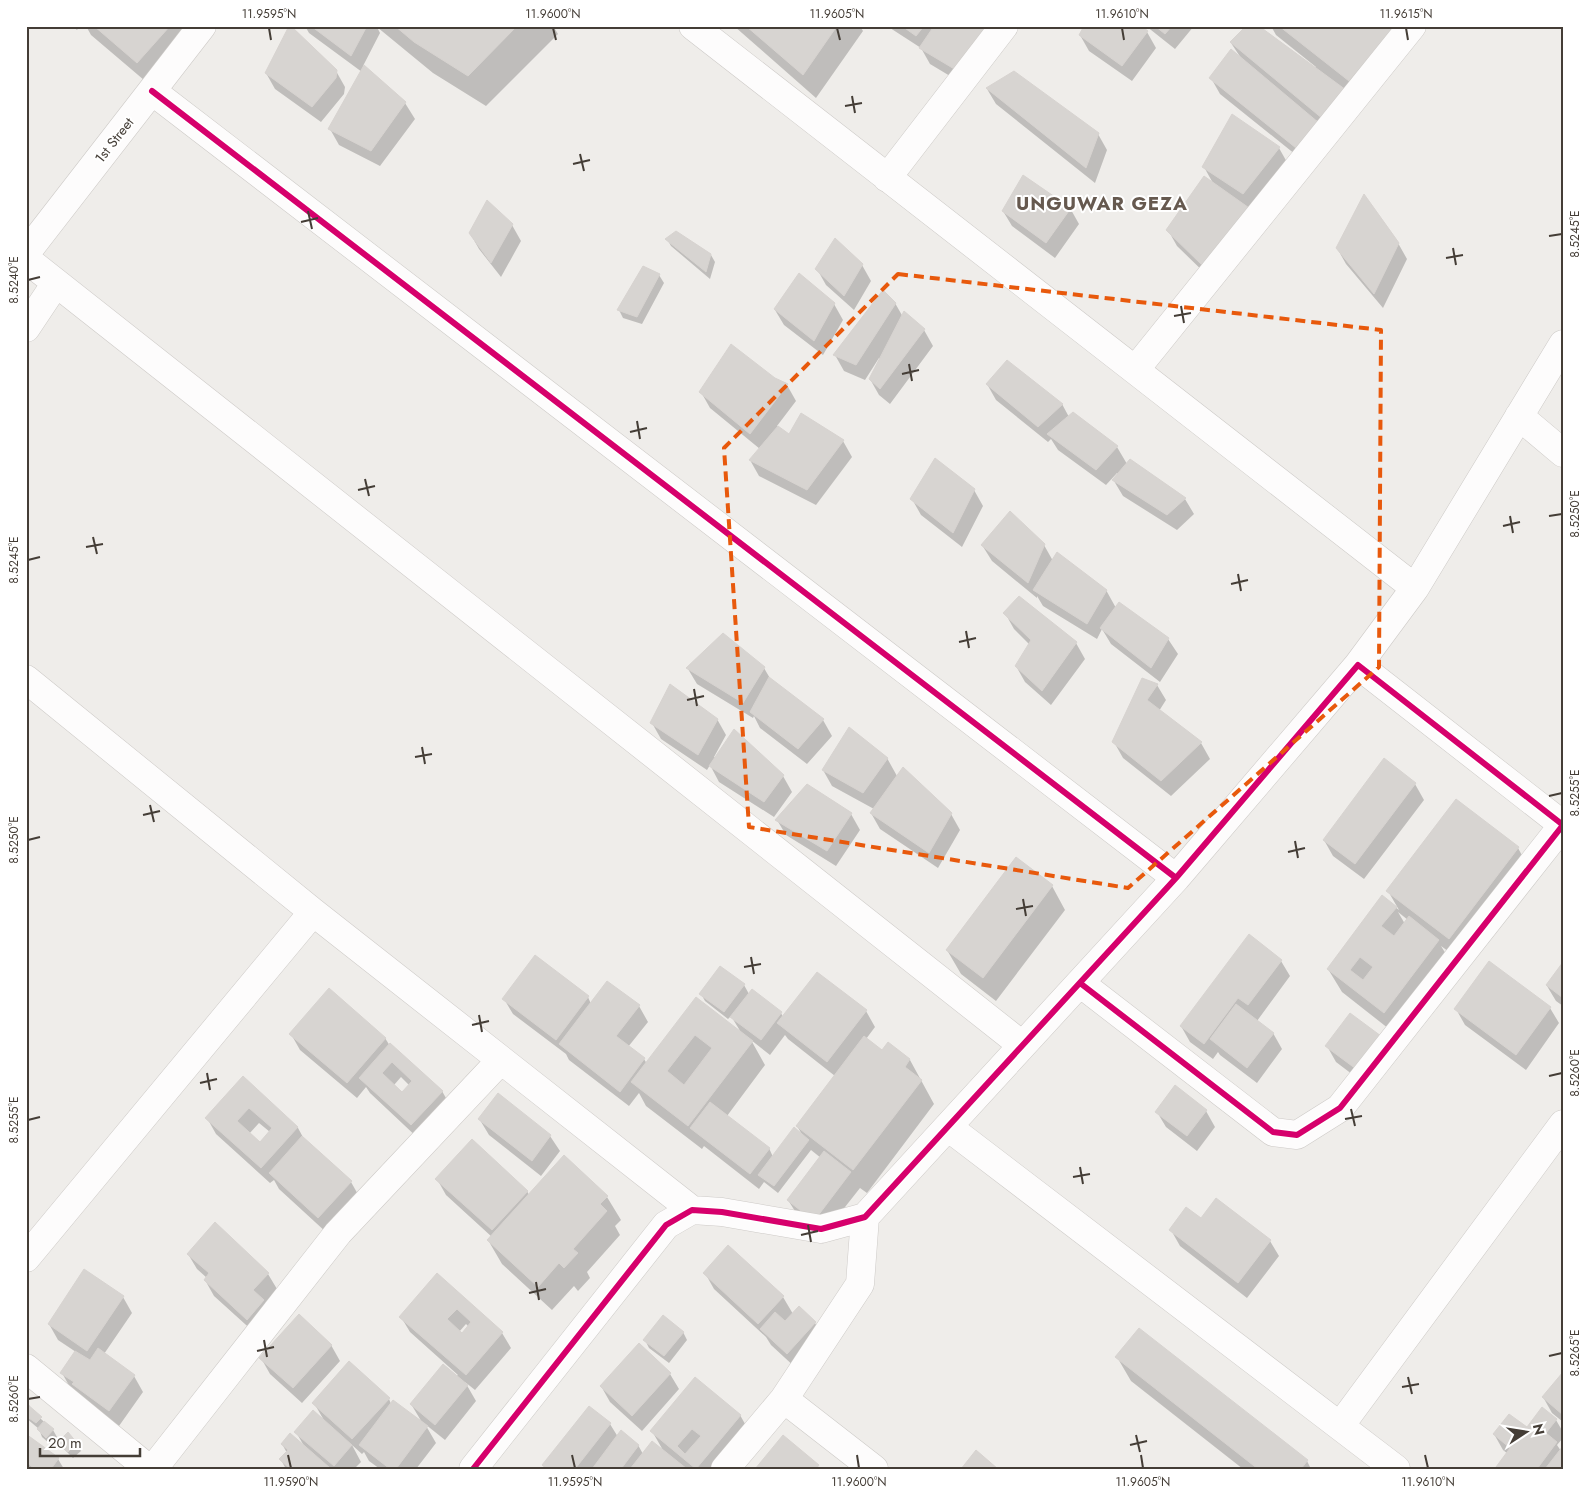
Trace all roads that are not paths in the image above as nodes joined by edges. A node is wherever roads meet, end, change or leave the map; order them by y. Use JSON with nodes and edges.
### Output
{"nodes":[{"id":1,"x":202,"y":26,"type":"edge"},
{"id":2,"x":693,"y":26,"type":"edge"},
{"id":3,"x":1004,"y":26,"type":"edge"},
{"id":4,"x":1412,"y":26,"type":"edge"},
{"id":5,"x":152,"y":91,"type":"junction"},
{"id":6,"x":888,"y":178,"type":"junction"},
{"id":7,"x":26,"y":253,"type":"edge"},
{"id":8,"x":26,"y":259,"type":"edge"},
{"id":9,"x":56,"y":283,"type":"junction"},
{"id":10,"x":26,"y":328,"type":"edge"},
{"id":11,"x":1563,"y":344,"type":"edge"},
{"id":12,"x":1135,"y":370,"type":"junction"},
{"id":13,"x":1519,"y":416,"type":"junction"},
{"id":14,"x":1563,"y":452,"type":"edge"},
{"id":15,"x":1415,"y":588,"type":"junction"},
{"id":16,"x":1358,"y":665,"type":"junction"},
{"id":17,"x":26,"y":679,"type":"edge"},
{"id":18,"x":1563,"y":825,"type":"edge"},
{"id":19,"x":1176,"y":878,"type":"junction"},
{"id":20,"x":313,"y":912,"type":"junction"},
{"id":21,"x":1080,"y":983,"type":"junction"},
{"id":22,"x":1022,"y":1045,"type":"junction"},
{"id":23,"x":502,"y":1060,"type":"junction"},
{"id":24,"x":1563,"y":1124,"type":"edge"},
{"id":25,"x":948,"y":1127,"type":"junction"},
{"id":26,"x":692,"y":1210,"type":"junction"},
{"id":27,"x":865,"y":1217,"type":"junction"},
{"id":28,"x":26,"y":1258,"type":"edge"},
{"id":29,"x":26,"y":1368,"type":"edge"},
{"id":30,"x":784,"y":1399,"type":"junction"},
{"id":31,"x":1340,"y":1426,"type":"junction"},
{"id":32,"x":149,"y":1469,"type":"edge"},
{"id":33,"x":153,"y":1469,"type":"edge"},
{"id":34,"x":474,"y":1469,"type":"edge"},
{"id":35,"x":725,"y":1469,"type":"edge"},
{"id":36,"x":874,"y":1469,"type":"edge"},
{"id":37,"x":1396,"y":1469,"type":"edge"}],
"edges":[{"from":1,"to":5,"type":"street","name":"1st Street"},
{"from":2,"to":6,"type":"street"},
{"from":3,"to":6,"type":"street"},
{"from":4,"to":12,"type":"street"},
{"from":5,"to":7,"type":"street","name":"1st Street"},
{"from":5,"to":19,"type":"street"},
{"from":6,"to":12,"type":"street"},
{"from":8,"to":9,"type":"street"},
{"from":9,"to":10,"type":"street"},
{"from":9,"to":22,"type":"street"},
{"from":11,"to":13,"type":"street"},
{"from":12,"to":15,"type":"street"},
{"from":13,"to":14,"type":"street"},
{"from":13,"to":15,"type":"street"},
{"from":15,"to":16,"type":"street"},
{"from":16,"to":18,"type":"street"},
{"from":16,"to":19,"type":"street"},
{"from":17,"to":20,"type":"street"},
{"from":18,"to":21,"type":"street"},
{"from":19,"to":21,"type":"street"},
{"from":20,"to":23,"type":"street"},
{"from":20,"to":28,"type":"street"},
{"from":21,"to":22,"type":"street"},
{"from":22,"to":25,"type":"street"},
{"from":23,"to":26,"type":"street"},
{"from":23,"to":33,"type":"street"},
{"from":24,"to":31,"type":"street"},
{"from":25,"to":27,"type":"street"},
{"from":25,"to":31,"type":"street"},
{"from":26,"to":27,"type":"street"},
{"from":26,"to":34,"type":"street"},
{"from":27,"to":30,"type":"street"},
{"from":29,"to":32,"type":"street"},
{"from":30,"to":35,"type":"street"},
{"from":30,"to":36,"type":"street"},
{"from":31,"to":37,"type":"street"}]}
